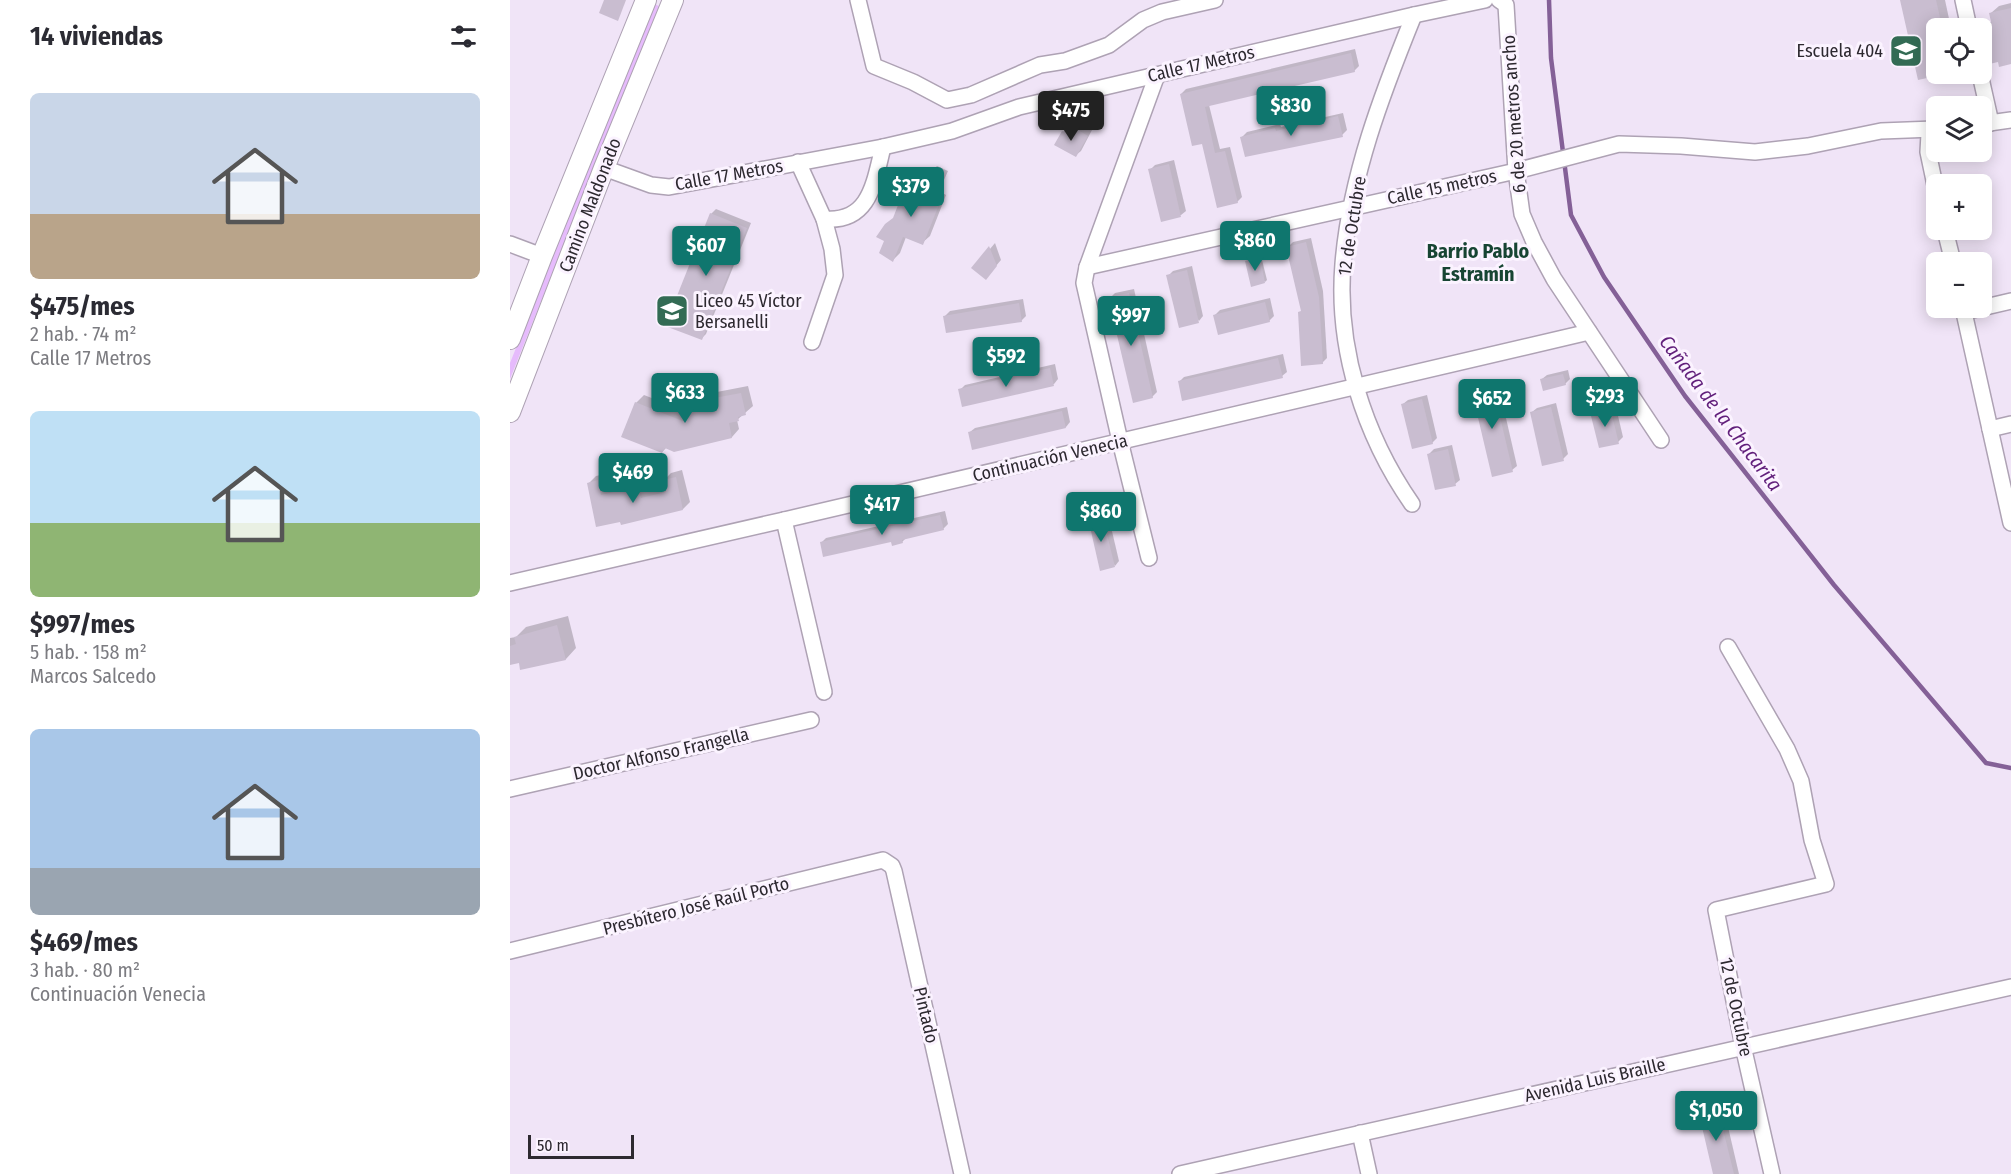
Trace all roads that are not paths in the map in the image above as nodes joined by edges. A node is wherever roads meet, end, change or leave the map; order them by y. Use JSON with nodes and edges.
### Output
{"nodes":[{"id":1,"x":646,"y":0,"type":"edge"},
{"id":2,"x":673,"y":0,"type":"edge"},
{"id":3,"x":858,"y":0,"type":"edge"},
{"id":4,"x":1215,"y":0,"type":"edge"},
{"id":5,"x":1485,"y":0,"type":"edge"},
{"id":6,"x":1963,"y":0,"type":"edge"},
{"id":7,"x":1501,"y":1,"type":"edge"},
{"id":8,"x":1414,"y":15,"type":"junction"},
{"id":9,"x":1967,"y":18,"type":"edge"},
{"id":10,"x":1157,"y":75,"type":"junction"},
{"id":11,"x":2011,"y":120,"type":"edge"},
{"id":12,"x":1992,"y":122,"type":"edge"},
{"id":13,"x":1926,"y":132,"type":"edge"},
{"id":14,"x":883,"y":147,"type":"junction"},
{"id":15,"x":798,"y":162,"type":"junction"},
{"id":16,"x":604,"y":168,"type":"junction"},
{"id":17,"x":1516,"y":171,"type":"junction"},
{"id":18,"x":1351,"y":207,"type":"junction"},
{"id":19,"x":824,"y":219,"type":"junction"},
{"id":20,"x":510,"y":243,"type":"edge"},
{"id":21,"x":542,"y":256,"type":"junction"},
{"id":22,"x":1088,"y":267,"type":"junction"},
{"id":23,"x":2011,"y":301,"type":"edge"},
{"id":24,"x":1992,"y":305,"type":"edge"},
{"id":25,"x":1965,"y":318,"type":"edge"},
{"id":26,"x":1589,"y":332,"type":"junction"},
{"id":27,"x":510,"y":339,"type":"edge"},
{"id":28,"x":812,"y":342,"type":"dead end"},
{"id":29,"x":1355,"y":387,"type":"junction"},
{"id":30,"x":510,"y":412,"type":"edge"},
{"id":31,"x":2011,"y":424,"type":"edge"},
{"id":32,"x":1990,"y":429,"type":"junction"},
{"id":33,"x":1661,"y":440,"type":"dead end"},
{"id":34,"x":1120,"y":441,"type":"junction"},
{"id":35,"x":1412,"y":504,"type":"dead end"},
{"id":36,"x":784,"y":520,"type":"junction"},
{"id":37,"x":2011,"y":524,"type":"edge"},
{"id":38,"x":1149,"y":558,"type":"dead end"},
{"id":39,"x":510,"y":583,"type":"edge"},
{"id":40,"x":1728,"y":647,"type":"dead end"},
{"id":41,"x":824,"y":692,"type":"dead end"},
{"id":42,"x":811,"y":720,"type":"dead end"},
{"id":43,"x":510,"y":789,"type":"edge"},
{"id":44,"x":883,"y":860,"type":"joint"},
{"id":45,"x":510,"y":951,"type":"edge"},
{"id":46,"x":2011,"y":987,"type":"edge"},
{"id":47,"x":1743,"y":1046,"type":"junction"},
{"id":48,"x":1360,"y":1133,"type":"junction"},
{"id":49,"x":962,"y":1174,"type":"edge"},
{"id":50,"x":1180,"y":1174,"type":"edge"},
{"id":51,"x":1369,"y":1174,"type":"edge"},
{"id":52,"x":1773,"y":1174,"type":"edge"}],
"edges":[{"from":1,"to":21,"type":"main road","name":"Camino Maldonado"},
{"from":2,"to":16,"type":"main road","name":"Camino Maldonado"},
{"from":3,"to":4,"type":"street"},
{"from":5,"to":8,"type":"street","name":"Calle 17 Metros"},
{"from":6,"to":9,"type":"street"},
{"from":7,"to":17,"type":"street","name":"6 de 20 metros ancho"},
{"from":8,"to":10,"type":"street","name":"Calle 17 Metros"},
{"from":8,"to":18,"type":"street","name":"12 de Octubre"},
{"from":10,"to":14,"type":"street","name":"Calle 17 Metros"},
{"from":10,"to":22,"type":"street"},
{"from":11,"to":12,"type":"street"},
{"from":13,"to":17,"type":"street","name":"Calle 15 metros"},
{"from":14,"to":15,"type":"street","name":"Calle 17 Metros"},
{"from":14,"to":19,"type":"street"},
{"from":15,"to":16,"type":"street","name":"Calle 17 Metros"},
{"from":15,"to":19,"type":"street"},
{"from":16,"to":30,"type":"main road","name":"Camino Maldonado"},
{"from":17,"to":18,"type":"street","name":"Calle 15 metros"},
{"from":17,"to":26,"type":"street","name":"6 de 20 metros ancho"},
{"from":18,"to":22,"type":"street","name":"Calle 15 metros"},
{"from":18,"to":29,"type":"street","name":"12 de Octubre"},
{"from":19,"to":28,"type":"street"},
{"from":20,"to":21,"type":"street"},
{"from":21,"to":27,"type":"main road","name":"Camino Maldonado"},
{"from":22,"to":34,"type":"street"},
{"from":23,"to":24,"type":"street"},
{"from":25,"to":32,"type":"street"},
{"from":26,"to":29,"type":"street","name":"Continuación Venecia"},
{"from":26,"to":33,"type":"street","name":"6 de 20 metros ancho"},
{"from":29,"to":34,"type":"street","name":"Continuación Venecia"},
{"from":29,"to":35,"type":"street","name":"12 de Octubre"},
{"from":31,"to":32,"type":"street"},
{"from":32,"to":37,"type":"street"},
{"from":34,"to":36,"type":"street","name":"Continuación Venecia"},
{"from":34,"to":38,"type":"street"},
{"from":36,"to":39,"type":"street","name":"Continuación Venecia"},
{"from":36,"to":41,"type":"street"},
{"from":40,"to":47,"type":"street","name":"12 de Octubre"},
{"from":42,"to":43,"type":"street","name":"Doctor Alfonso Frangella"},
{"from":44,"to":45,"type":"street","name":"Presbítero José Raúl Porto"},
{"from":44,"to":49,"type":"street","name":"Pintado"},
{"from":46,"to":47,"type":"street","name":"Avenida Luis Braille"},
{"from":47,"to":48,"type":"street","name":"Avenida Luis Braille"},
{"from":47,"to":52,"type":"street","name":"12 de Octubre"},
{"from":48,"to":50,"type":"street","name":"Avenida Luis Braille"},
{"from":48,"to":51,"type":"street"}]}
